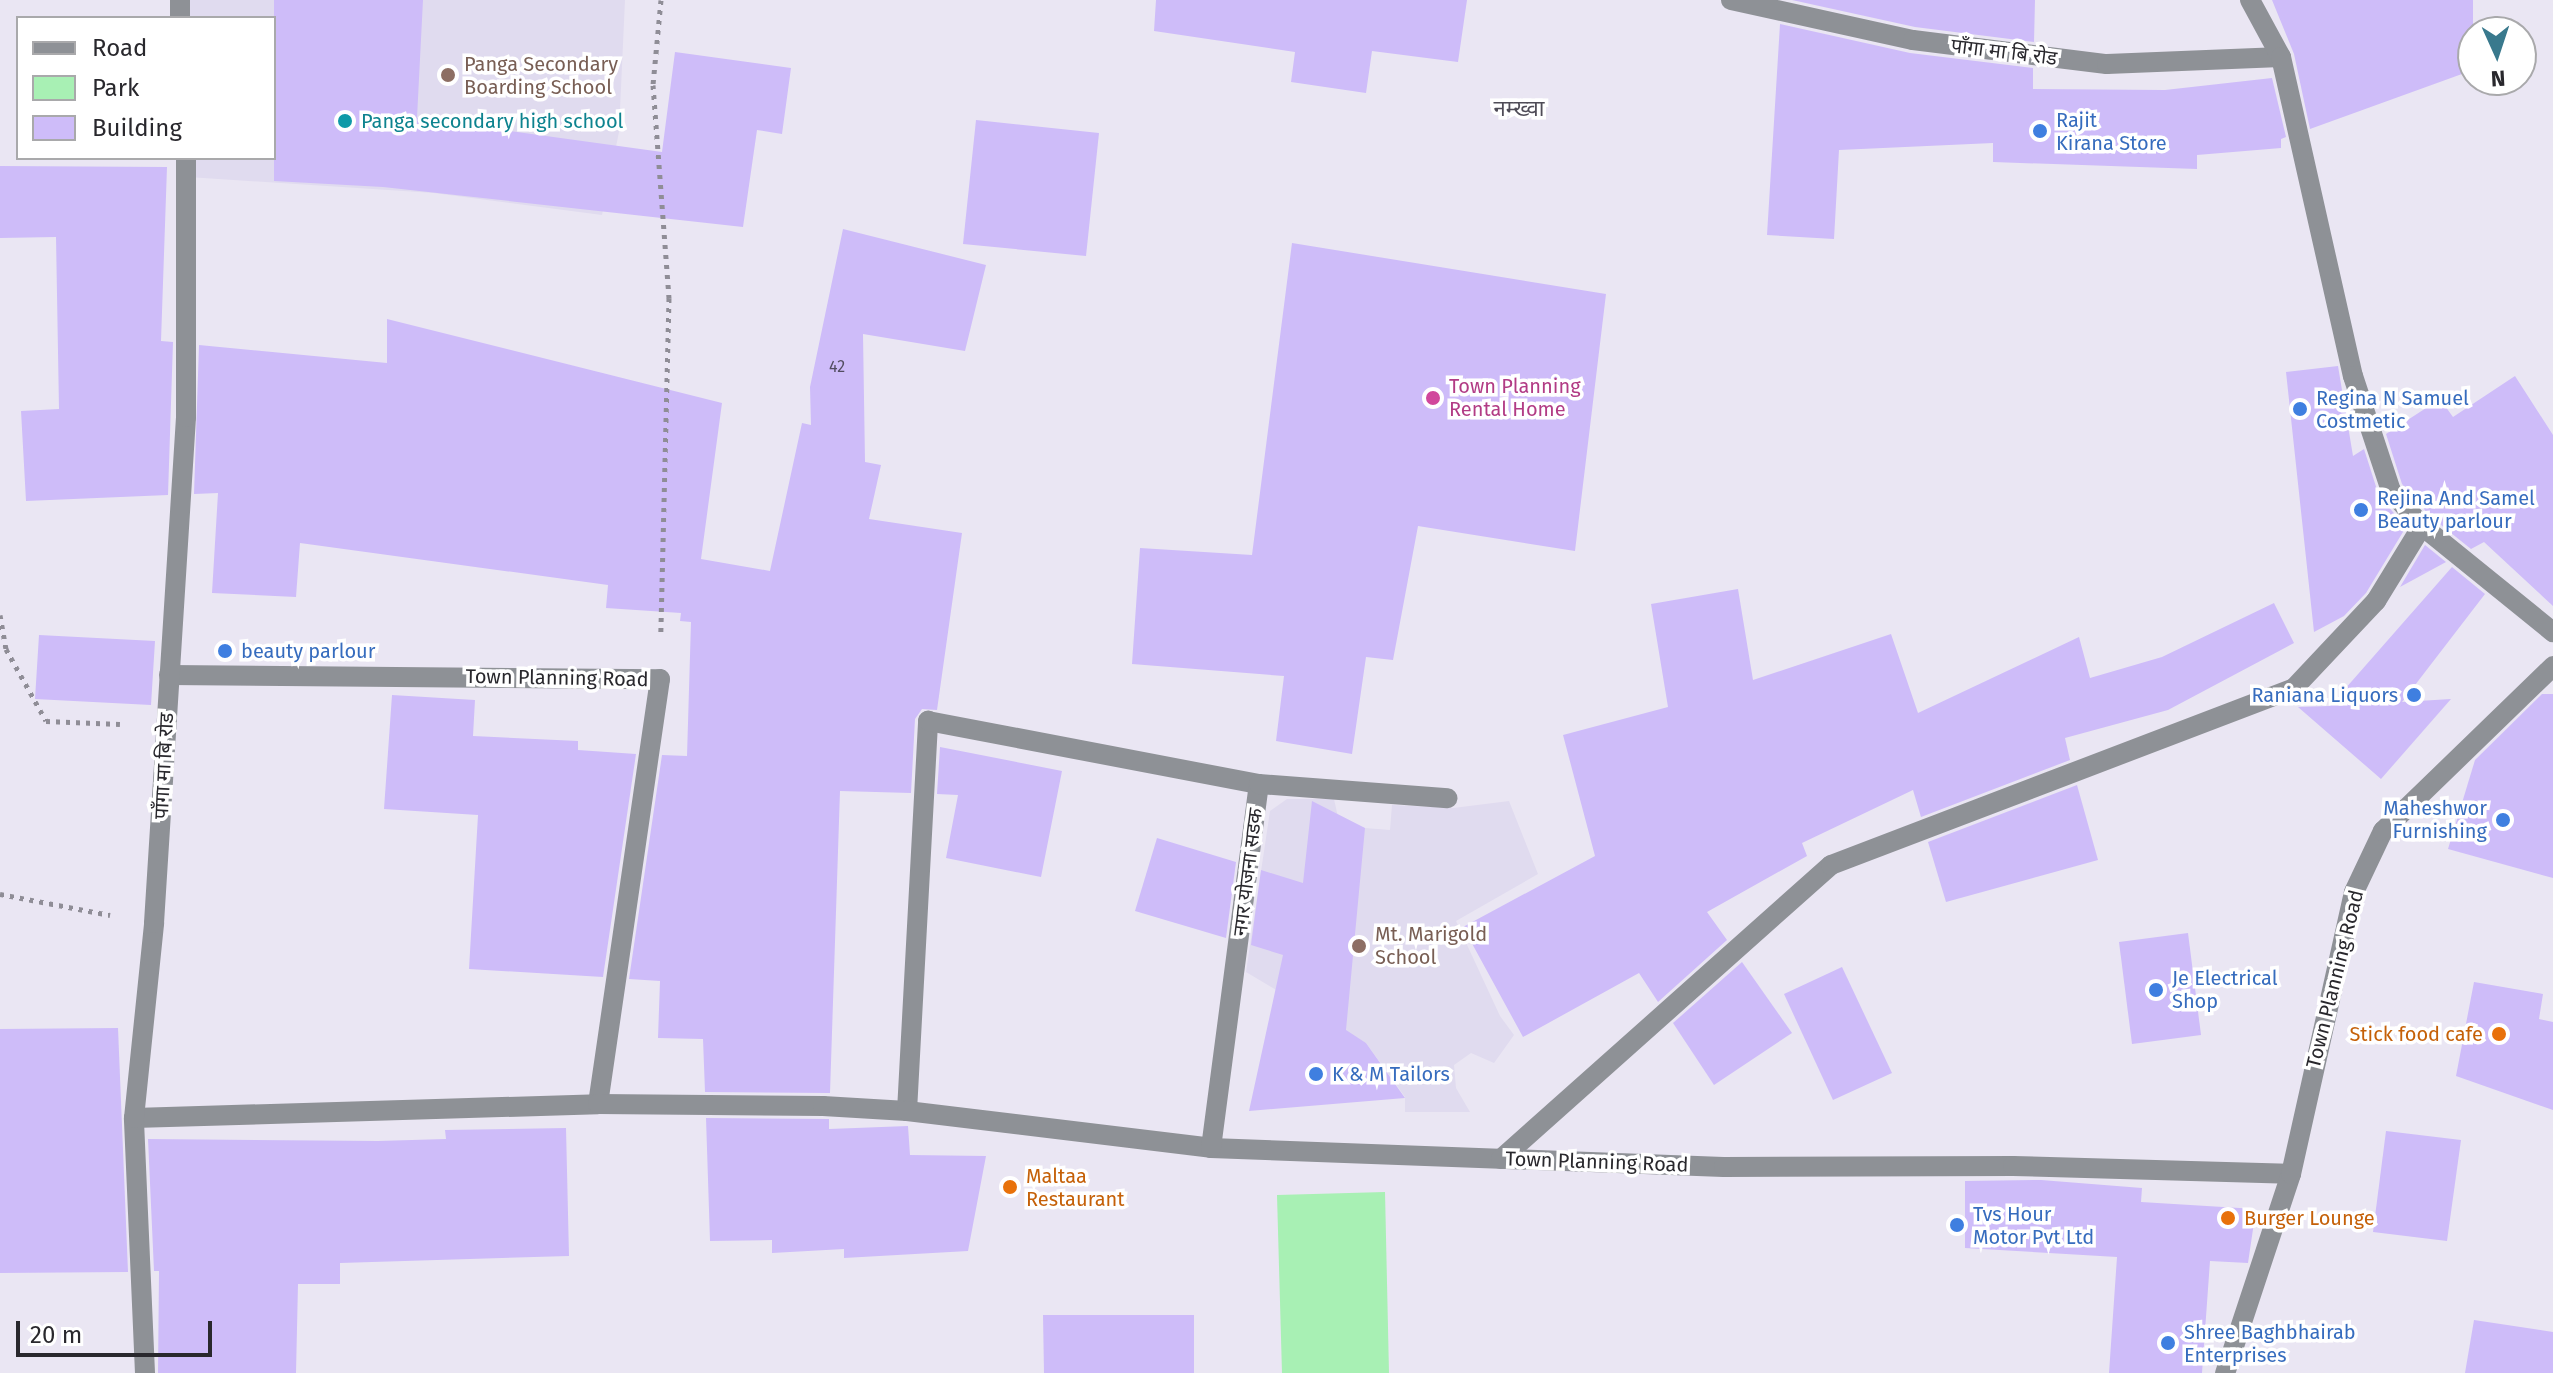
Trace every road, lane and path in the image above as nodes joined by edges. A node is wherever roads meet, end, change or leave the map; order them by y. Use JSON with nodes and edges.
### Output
{"nodes":[{"id":1,"x":661,"y":0,"type":"edge"},
{"id":2,"x":1731,"y":0,"type":"edge"},
{"id":3,"x":2250,"y":0,"type":"edge"},
{"id":4,"x":2281,"y":57,"type":"junction"},
{"id":5,"x":186,"y":160,"type":"edge"},
{"id":6,"x":2422,"y":526,"type":"junction"},
{"id":7,"x":0,"y":615,"type":"edge"},
{"id":8,"x":2553,"y":632,"type":"edge"},
{"id":9,"x":2553,"y":666,"type":"edge"},
{"id":10,"x":169,"y":675,"type":"junction"},
{"id":11,"x":660,"y":679,"type":"junction"},
{"id":12,"x":166,"y":726,"type":"junction"},
{"id":13,"x":1259,"y":784,"type":"junction"},
{"id":14,"x":1447,"y":798,"type":"dead end"},
{"id":15,"x":0,"y":894,"type":"edge"},
{"id":16,"x":154,"y":923,"type":"junction"},
{"id":17,"x":598,"y":1104,"type":"junction"},
{"id":18,"x":907,"y":1111,"type":"junction"},
{"id":19,"x":134,"y":1118,"type":"junction"},
{"id":20,"x":1211,"y":1148,"type":"junction"},
{"id":21,"x":1501,"y":1159,"type":"junction"},
{"id":22,"x":2291,"y":1174,"type":"junction"},
{"id":23,"x":145,"y":1373,"type":"edge"},
{"id":24,"x":2225,"y":1373,"type":"edge"}],
"edges":[{"from":1,"to":11,"type":"path"},
{"from":2,"to":4,"type":"street","name":"पाँगा मा बि रोड"},
{"from":3,"to":4,"type":"street"},
{"from":4,"to":6,"type":"street"},
{"from":5,"to":10,"type":"street","name":"पाँगा मा बि रोड"},
{"from":6,"to":8,"type":"street"},
{"from":6,"to":21,"type":"street"},
{"from":7,"to":12,"type":"path"},
{"from":9,"to":22,"type":"street","name":"Town Planning Road"},
{"from":10,"to":11,"type":"street","name":"Town Planning Road"},
{"from":10,"to":12,"type":"street","name":"पाँगा मा बि रोड"},
{"from":11,"to":17,"type":"street","name":"Town Planning Road"},
{"from":12,"to":16,"type":"street","name":"पाँगा मा बि रोड"},
{"from":13,"to":14,"type":"street","name":"नगर योजना सडक"},
{"from":13,"to":18,"type":"street"},
{"from":13,"to":20,"type":"street","name":"नगर योजना सडक"},
{"from":15,"to":16,"type":"path"},
{"from":16,"to":19,"type":"street","name":"पाँगा मा बि रोड"},
{"from":17,"to":18,"type":"street","name":"Town Planning Road"},
{"from":17,"to":19,"type":"street","name":"Town Planning Road"},
{"from":18,"to":20,"type":"street","name":"Town Planning Road"},
{"from":19,"to":23,"type":"street","name":"पाँगा मा बि रोड"},
{"from":20,"to":21,"type":"street","name":"Town Planning Road"},
{"from":21,"to":22,"type":"street","name":"Town Planning Road"},
{"from":22,"to":24,"type":"street","name":"Town Planning Road"}]}
